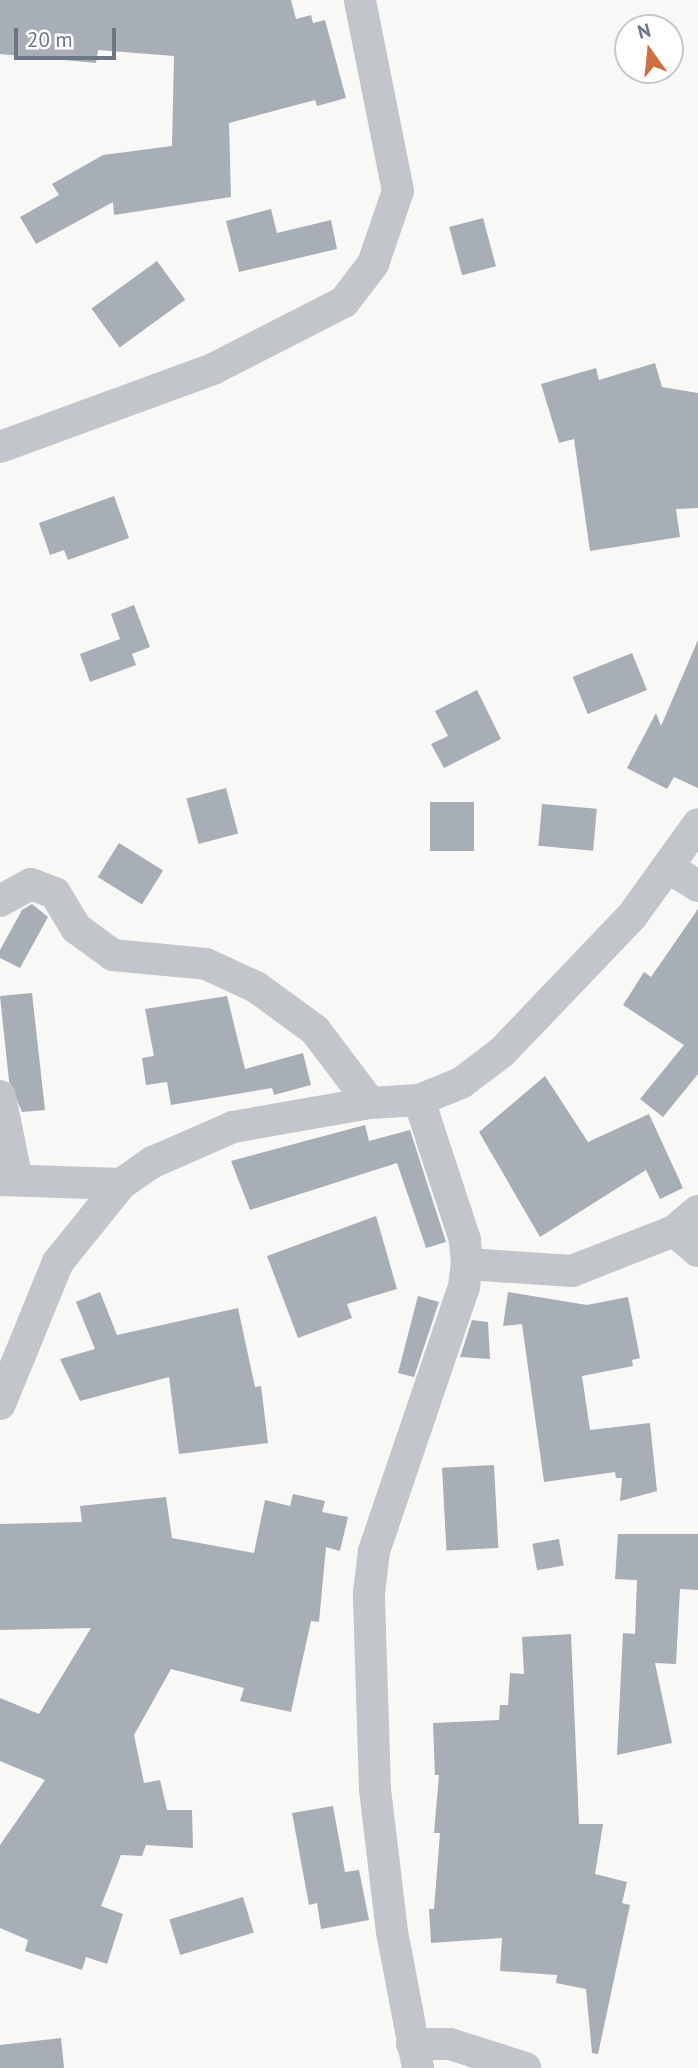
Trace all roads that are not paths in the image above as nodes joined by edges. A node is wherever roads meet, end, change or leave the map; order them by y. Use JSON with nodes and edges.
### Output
{"nodes":[{"id":1,"x":359,"y":0,"type":"edge"},
{"id":2,"x":0,"y":447,"type":"edge"},
{"id":3,"x":698,"y":824,"type":"edge"},
{"id":4,"x":669,"y":868,"type":"junction"},
{"id":5,"x":698,"y":886,"type":"edge"},
{"id":6,"x":0,"y":901,"type":"edge"},
{"id":7,"x":0,"y":1096,"type":"edge"},
{"id":8,"x":419,"y":1100,"type":"junction"},
{"id":9,"x":369,"y":1103,"type":"junction"},
{"id":10,"x":8,"y":1180,"type":"edge"},
{"id":11,"x":121,"y":1184,"type":"junction"},
{"id":12,"x":698,"y":1211,"type":"edge"},
{"id":13,"x":674,"y":1231,"type":"junction"},
{"id":14,"x":698,"y":1251,"type":"edge"},
{"id":15,"x":467,"y":1264,"type":"junction"},
{"id":16,"x":0,"y":1404,"type":"edge"},
{"id":17,"x":415,"y":2056,"type":"edge"},
{"id":18,"x":525,"y":2068,"type":"edge"}],
"edges":[{"from":1,"to":2,"type":"street"},
{"from":3,"to":4,"type":"street"},
{"from":4,"to":5,"type":"street"},
{"from":4,"to":8,"type":"street"},
{"from":6,"to":9,"type":"street"},
{"from":7,"to":10,"type":"street"},
{"from":8,"to":9,"type":"street"},
{"from":8,"to":15,"type":"street"},
{"from":9,"to":11,"type":"street"},
{"from":10,"to":11,"type":"street"},
{"from":11,"to":16,"type":"street"},
{"from":12,"to":13,"type":"street"},
{"from":13,"to":14,"type":"street"},
{"from":13,"to":15,"type":"street"},
{"from":15,"to":17,"type":"street"},
{"from":17,"to":18,"type":"street"}]}
